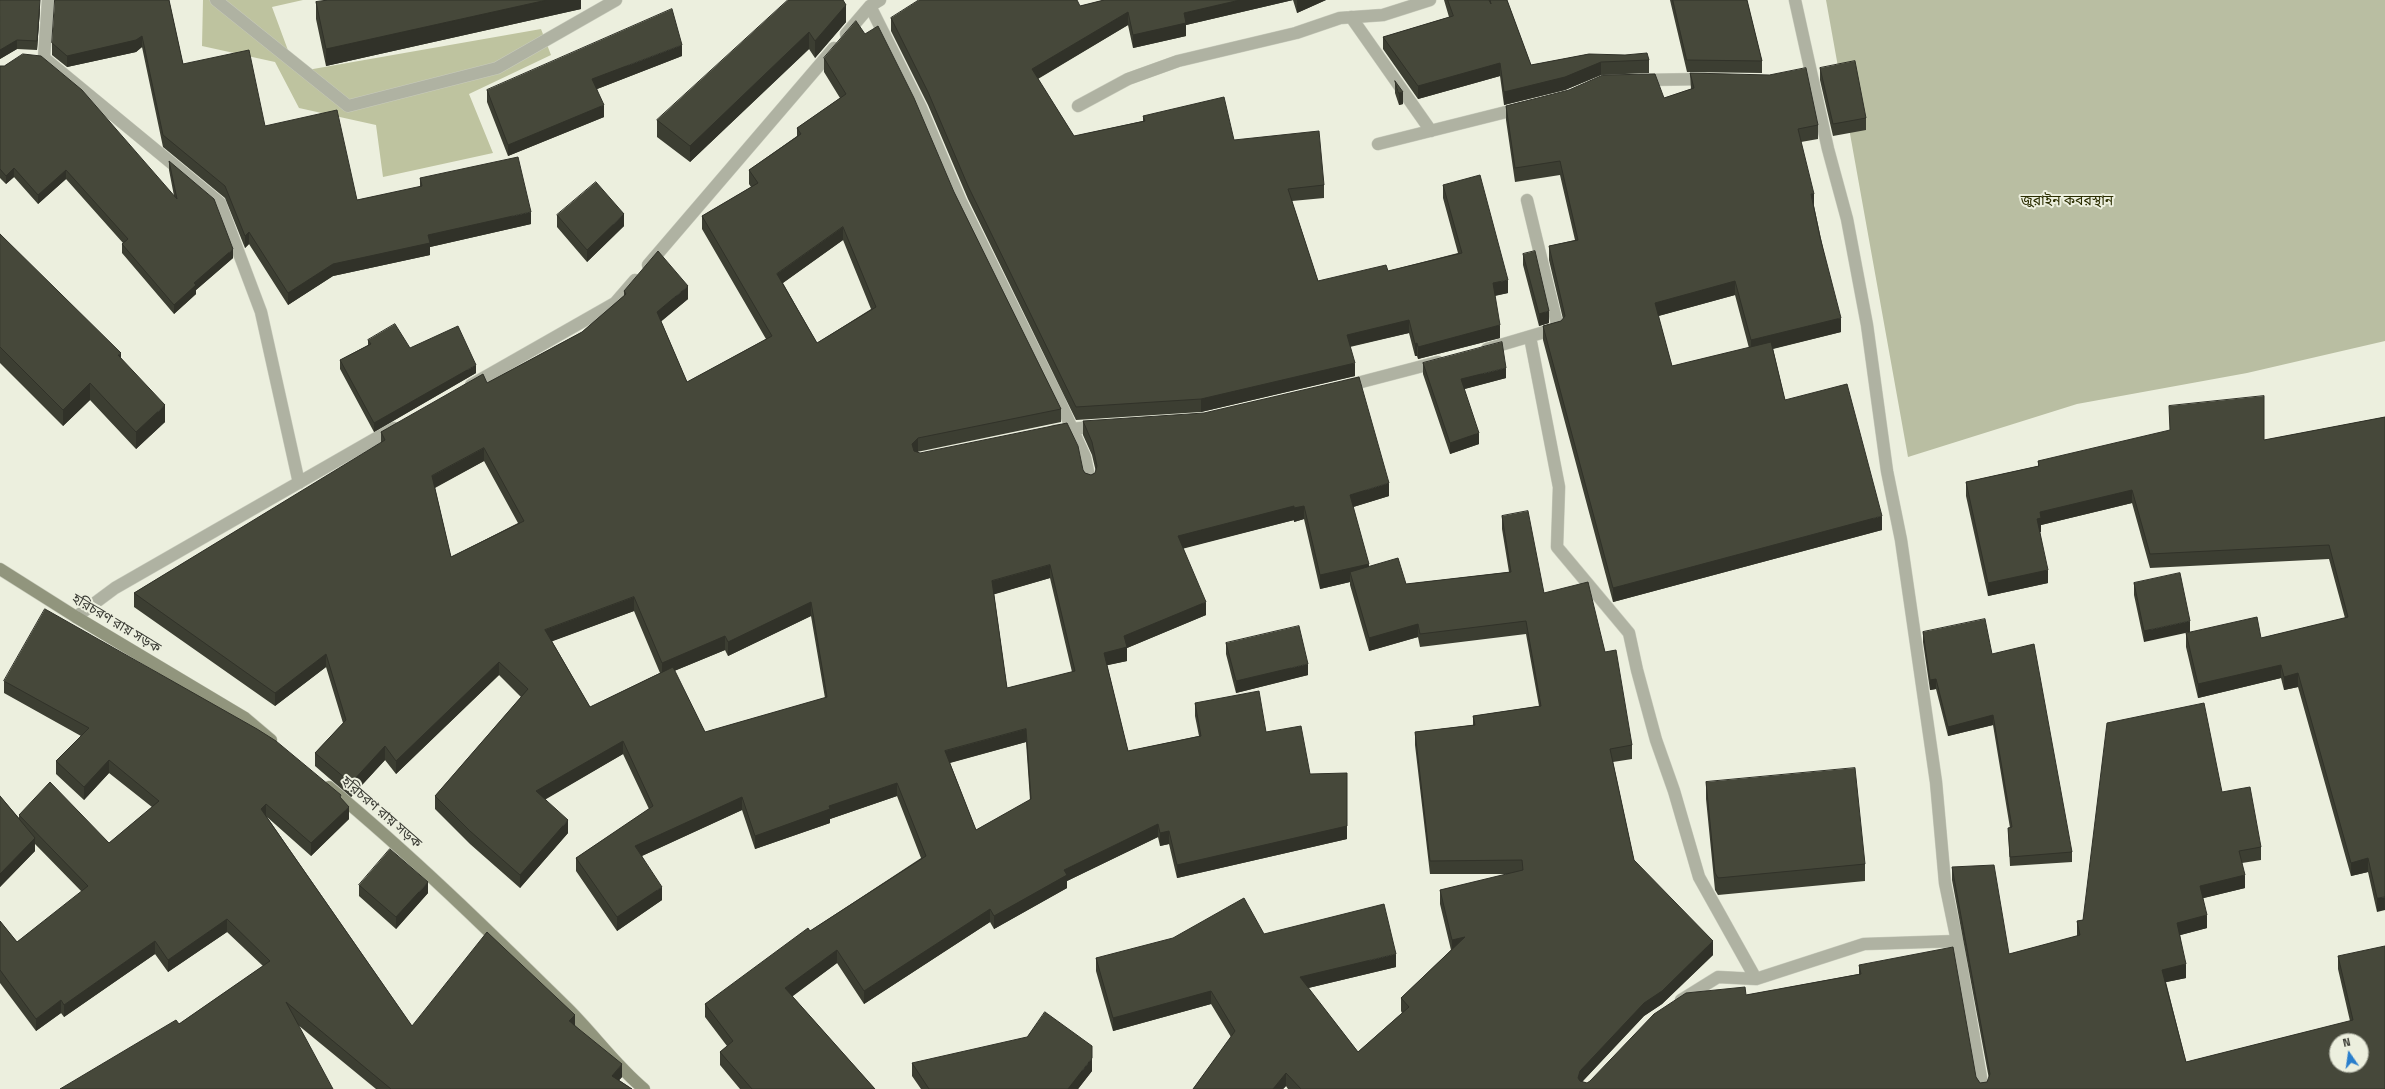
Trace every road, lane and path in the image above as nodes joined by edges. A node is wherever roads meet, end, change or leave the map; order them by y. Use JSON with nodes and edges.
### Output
{"nodes":[{"id":1,"x":48,"y":0,"type":"edge"},
{"id":2,"x":216,"y":0,"type":"edge"},
{"id":3,"x":616,"y":0,"type":"edge"},
{"id":4,"x":1430,"y":0,"type":"edge"},
{"id":5,"x":1795,"y":0,"type":"edge"},
{"id":6,"x":875,"y":3,"type":"edge"},
{"id":7,"x":1351,"y":17,"type":"junction"},
{"id":8,"x":29,"y":56,"type":"edge"},
{"id":9,"x":44,"y":58,"type":"junction"},
{"id":10,"x":1811,"y":70,"type":"junction"},
{"id":11,"x":1797,"y":75,"type":"edge"},
{"id":12,"x":1718,"y":79,"type":"edge"},
{"id":13,"x":1628,"y":81,"type":"edge"},
{"id":14,"x":1537,"y":104,"type":"edge"},
{"id":15,"x":1078,"y":106,"type":"dead end"},
{"id":16,"x":1431,"y":131,"type":"junction"},
{"id":17,"x":1378,"y":144,"type":"dead end"},
{"id":18,"x":1527,"y":200,"type":"dead end"},
{"id":19,"x":1530,"y":337,"type":"junction"},
{"id":20,"x":1473,"y":353,"type":"edge"},
{"id":21,"x":1451,"y":359,"type":"edge"},
{"id":22,"x":1338,"y":388,"type":"edge"},
{"id":23,"x":457,"y":393,"type":"edge"},
{"id":24,"x":402,"y":424,"type":"edge"},
{"id":25,"x":1110,"y":425,"type":"edge"},
{"id":26,"x":1071,"y":428,"type":"junction"},
{"id":27,"x":1041,"y":434,"type":"edge"},
{"id":28,"x":1090,"y":481,"type":"edge"},
{"id":29,"x":299,"y":482,"type":"junction"},
{"id":30,"x":0,"y":569,"type":"edge"},
{"id":31,"x":76,"y":617,"type":"junction"},
{"id":32,"x":280,"y":748,"type":"edge"},
{"id":33,"x":322,"y":782,"type":"edge"},
{"id":34,"x":1957,"y":941,"type":"junction"},
{"id":35,"x":1756,"y":979,"type":"junction"},
{"id":36,"x":1674,"y":1005,"type":"edge"},
{"id":37,"x":639,"y":1087,"type":"edge"},
{"id":38,"x":1983,"y":1089,"type":"edge"}],
"edges":[{"from":1,"to":9,"type":"street"},
{"from":2,"to":3,"type":"street"},
{"from":4,"to":7,"type":"street"},
{"from":5,"to":10,"type":"street"},
{"from":6,"to":23,"type":"street"},
{"from":6,"to":26,"type":"street"},
{"from":7,"to":15,"type":"street"},
{"from":7,"to":16,"type":"street"},
{"from":8,"to":9,"type":"street"},
{"from":9,"to":29,"type":"street"},
{"from":10,"to":11,"type":"street"},
{"from":10,"to":34,"type":"street"},
{"from":12,"to":13,"type":"street"},
{"from":14,"to":16,"type":"street"},
{"from":16,"to":17,"type":"street"},
{"from":18,"to":19,"type":"street"},
{"from":19,"to":20,"type":"street"},
{"from":19,"to":35,"type":"street"},
{"from":21,"to":22,"type":"street"},
{"from":24,"to":29,"type":"street"},
{"from":25,"to":26,"type":"street"},
{"from":26,"to":27,"type":"street"},
{"from":26,"to":28,"type":"street"},
{"from":29,"to":31,"type":"street"},
{"from":30,"to":31,"type":"main road","name":"হরিচরণ রায় সড়ক"},
{"from":31,"to":32,"type":"main road","name":"হরিচরণ রায় সড়ক"},
{"from":33,"to":37,"type":"main road","name":"হরিচরণ রায় সড়ক"},
{"from":34,"to":35,"type":"street"},
{"from":34,"to":38,"type":"street"},
{"from":35,"to":36,"type":"street"}]}
